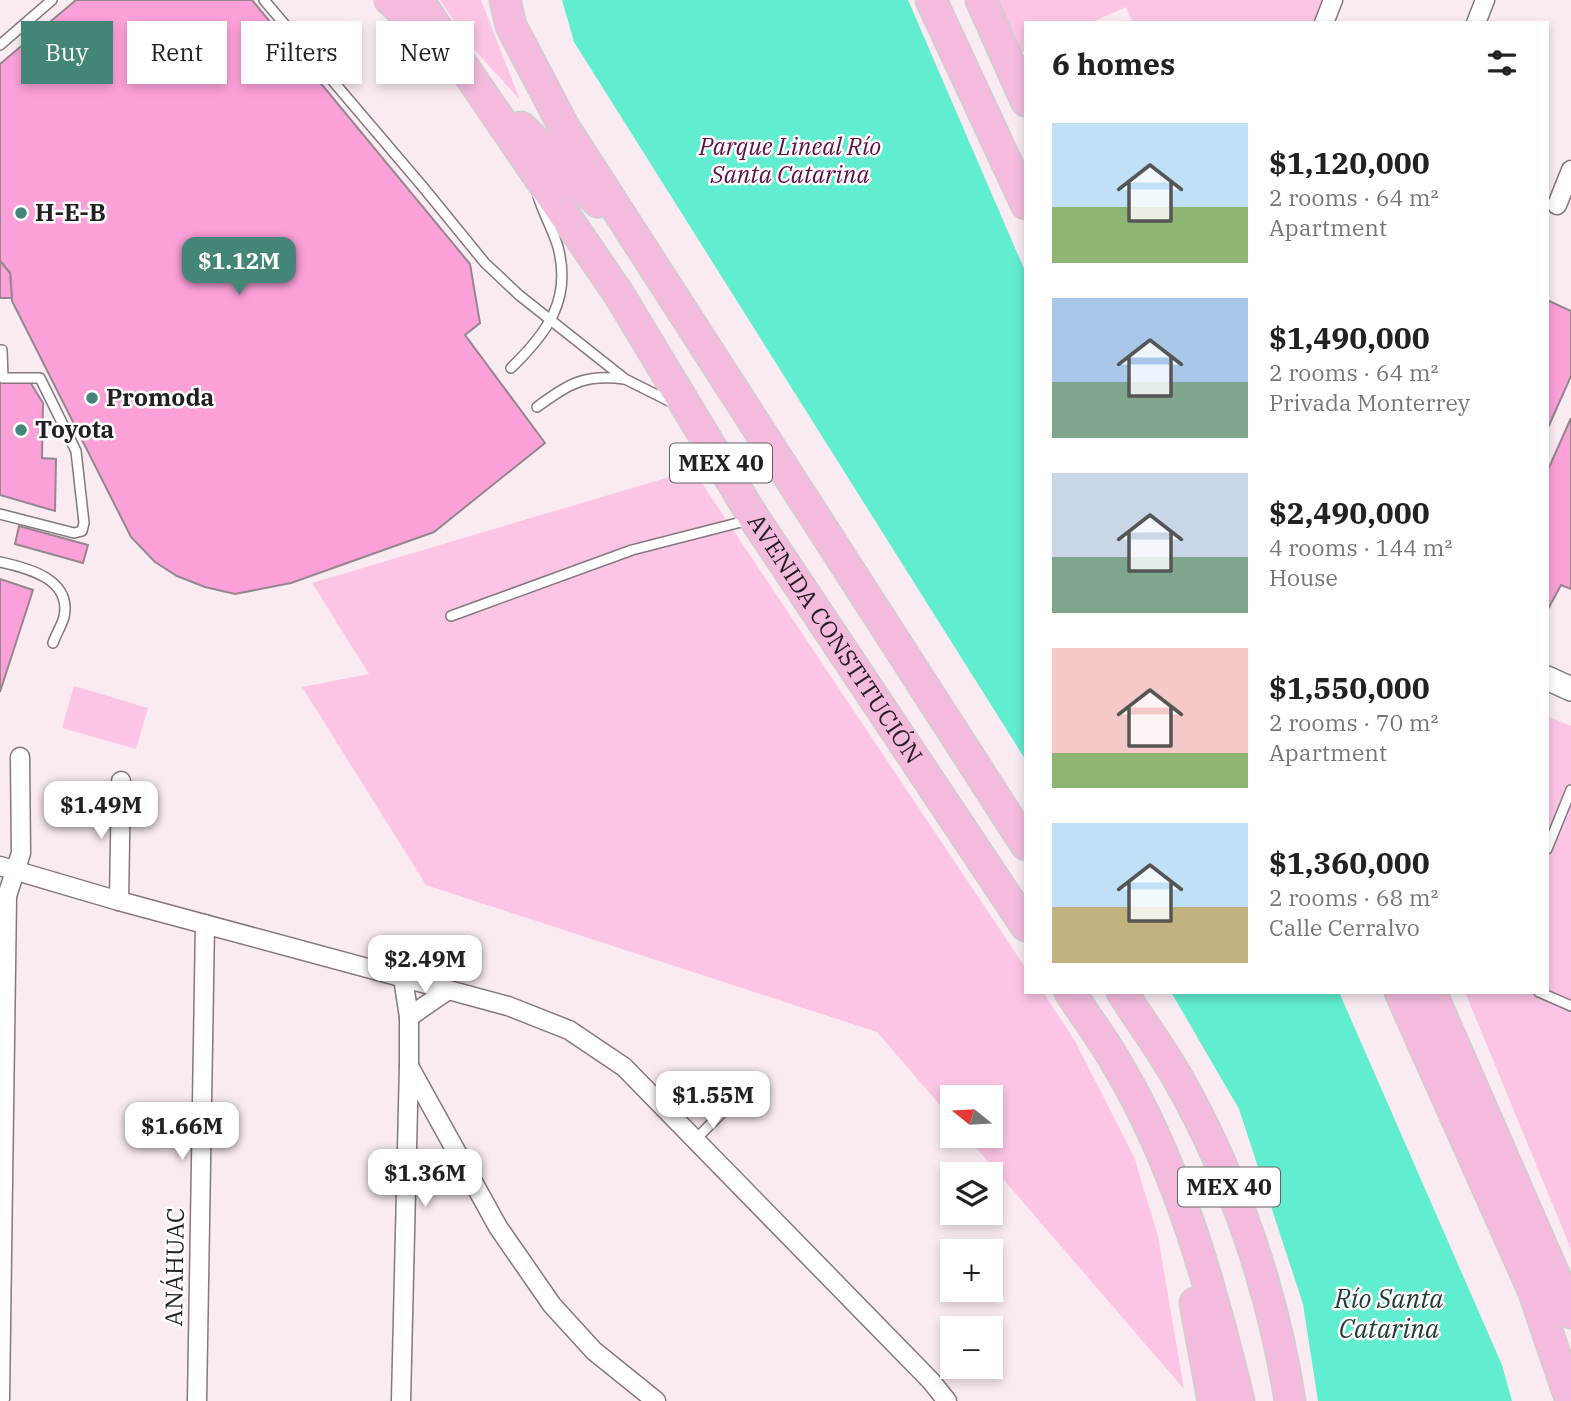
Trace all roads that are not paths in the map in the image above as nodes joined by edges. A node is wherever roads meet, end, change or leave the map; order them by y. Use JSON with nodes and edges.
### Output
{"nodes":[{"id":1,"x":52,"y":0,"type":"edge"},
{"id":2,"x":264,"y":0,"type":"edge"},
{"id":3,"x":390,"y":0,"type":"edge"},
{"id":4,"x":418,"y":0,"type":"edge"},
{"id":5,"x":931,"y":0,"type":"edge"},
{"id":6,"x":981,"y":0,"type":"edge"},
{"id":7,"x":1334,"y":0,"type":"edge"},
{"id":8,"x":1485,"y":0,"type":"edge"},
{"id":9,"x":505,"y":9,"type":"edge"},
{"id":10,"x":411,"y":21,"type":"edge"},
{"id":11,"x":433,"y":21,"type":"edge"},
{"id":12,"x":1325,"y":21,"type":"edge"},
{"id":13,"x":1477,"y":21,"type":"edge"},
{"id":14,"x":0,"y":45,"type":"edge"},
{"id":15,"x":474,"y":80,"type":"edge"},
{"id":16,"x":480,"y":88,"type":"junction"},
{"id":17,"x":1024,"y":97,"type":"edge"},
{"id":18,"x":535,"y":170,"type":"junction"},
{"id":19,"x":1571,"y":170,"type":"edge"},
{"id":20,"x":1024,"y":200,"type":"edge"},
{"id":21,"x":1558,"y":205,"type":"edge"},
{"id":22,"x":634,"y":236,"type":"junction"},
{"id":23,"x":552,"y":320,"type":"junction"},
{"id":24,"x":0,"y":350,"type":"edge"},
{"id":25,"x":511,"y":368,"type":"dead end"},
{"id":26,"x":625,"y":379,"type":"junction"},
{"id":27,"x":537,"y":407,"type":"dead end"},
{"id":28,"x":690,"y":411,"type":"junction"},
{"id":29,"x":0,"y":514,"type":"edge"},
{"id":30,"x":754,"y":518,"type":"junction"},
{"id":31,"x":0,"y":562,"type":"edge"},
{"id":32,"x":451,"y":616,"type":"dead end"},
{"id":33,"x":53,"y":643,"type":"dead end"},
{"id":34,"x":1549,"y":679,"type":"edge"},
{"id":35,"x":1571,"y":690,"type":"edge"},
{"id":36,"x":20,"y":757,"type":"dead end"},
{"id":37,"x":121,"y":781,"type":"dead end"},
{"id":38,"x":1571,"y":790,"type":"edge"},
{"id":39,"x":1024,"y":842,"type":"edge"},
{"id":40,"x":1549,"y":844,"type":"edge"},
{"id":41,"x":8,"y":868,"type":"edge"},
{"id":42,"x":119,"y":901,"type":"junction"},
{"id":43,"x":1024,"y":923,"type":"edge"},
{"id":44,"x":205,"y":924,"type":"junction"},
{"id":45,"x":403,"y":978,"type":"junction"},
{"id":46,"x":447,"y":990,"type":"junction"},
{"id":47,"x":1071,"y":994,"type":"edge"},
{"id":48,"x":1123,"y":994,"type":"edge"},
{"id":49,"x":1402,"y":994,"type":"edge"},
{"id":50,"x":1432,"y":994,"type":"edge"},
{"id":51,"x":1544,"y":994,"type":"edge"},
{"id":52,"x":1571,"y":1006,"type":"edge"},
{"id":53,"x":409,"y":1017,"type":"junction"},
{"id":54,"x":409,"y":1065,"type":"junction"},
{"id":55,"x":748,"y":1086,"type":"dead end"},
{"id":56,"x":695,"y":1140,"type":"junction"},
{"id":57,"x":1192,"y":1233,"type":"junction"},
{"id":58,"x":1571,"y":1312,"type":"edge"},
{"id":59,"x":1,"y":1372,"type":"edge"},
{"id":60,"x":0,"y":1398,"type":"edge"},
{"id":61,"x":197,"y":1401,"type":"edge"},
{"id":62,"x":401,"y":1401,"type":"edge"},
{"id":63,"x":656,"y":1401,"type":"edge"},
{"id":64,"x":947,"y":1401,"type":"edge"},
{"id":65,"x":1213,"y":1401,"type":"edge"},
{"id":66,"x":1239,"y":1401,"type":"edge"},
{"id":67,"x":1290,"y":1401,"type":"edge"},
{"id":68,"x":1571,"y":1401,"type":"edge"}],
"edges":[{"from":1,"to":14,"type":"lane"},
{"from":2,"to":23,"type":"lane"},
{"from":3,"to":10,"type":"highway"},
{"from":4,"to":11,"type":"highway","name":"AVENIDA CONSTITUCIÓN","number":"MEX 40"},
{"from":5,"to":20,"type":"highway"},
{"from":6,"to":17,"type":"highway"},
{"from":7,"to":12,"type":"street"},
{"from":8,"to":13,"type":"street"},
{"from":9,"to":22,"type":"highway","name":"AVENIDA CONSTITUCIÓN","number":"MEX 40"},
{"from":15,"to":16,"type":"highway","name":"AVENIDA CONSTITUCIÓN","number":"MEX 40"},
{"from":16,"to":18,"type":"highway","name":"AVENIDA CONSTITUCIÓN","number":"MEX 40"},
{"from":16,"to":22,"type":"highway"},
{"from":18,"to":23,"type":"lane"},
{"from":18,"to":28,"type":"highway","name":"AVENIDA CONSTITUCIÓN","number":"MEX 40"},
{"from":19,"to":21,"type":"street"},
{"from":22,"to":39,"type":"highway","name":"AVENIDA CONSTITUCIÓN","number":"MEX 40"},
{"from":23,"to":25,"type":"lane"},
{"from":23,"to":26,"type":"lane"},
{"from":24,"to":29,"type":"lane"},
{"from":26,"to":27,"type":"lane"},
{"from":26,"to":28,"type":"lane"},
{"from":28,"to":30,"type":"highway","name":"AVENIDA CONSTITUCIÓN","number":"MEX 40"},
{"from":30,"to":32,"type":"lane"},
{"from":30,"to":43,"type":"highway","name":"AVENIDA CONSTITUCIÓN","number":"MEX 40"},
{"from":31,"to":33,"type":"lane"},
{"from":34,"to":35,"type":"street"},
{"from":36,"to":41,"type":"street"},
{"from":37,"to":42,"type":"street"},
{"from":38,"to":40,"type":"lane"},
{"from":41,"to":42,"type":"street"},
{"from":41,"to":59,"type":"street"},
{"from":42,"to":44,"type":"street"},
{"from":44,"to":45,"type":"street"},
{"from":44,"to":61,"type":"street","name":"ANÁHUAC"},
{"from":45,"to":46,"type":"street"},
{"from":45,"to":53,"type":"street"},
{"from":46,"to":53,"type":"street"},
{"from":46,"to":56,"type":"street"},
{"from":47,"to":57,"type":"highway","number":"MEX 40"},
{"from":48,"to":67,"type":"highway","number":"MEX 40"},
{"from":49,"to":68,"type":"highway"},
{"from":50,"to":58,"type":"highway"},
{"from":51,"to":52,"type":"lane"},
{"from":53,"to":54,"type":"street"},
{"from":54,"to":62,"type":"street"},
{"from":54,"to":63,"type":"street"},
{"from":55,"to":56,"type":"lane"},
{"from":56,"to":64,"type":"street"},
{"from":57,"to":65,"type":"highway"},
{"from":57,"to":66,"type":"highway","number":"MEX 40"},
{"from":59,"to":60,"type":"street"}]}
